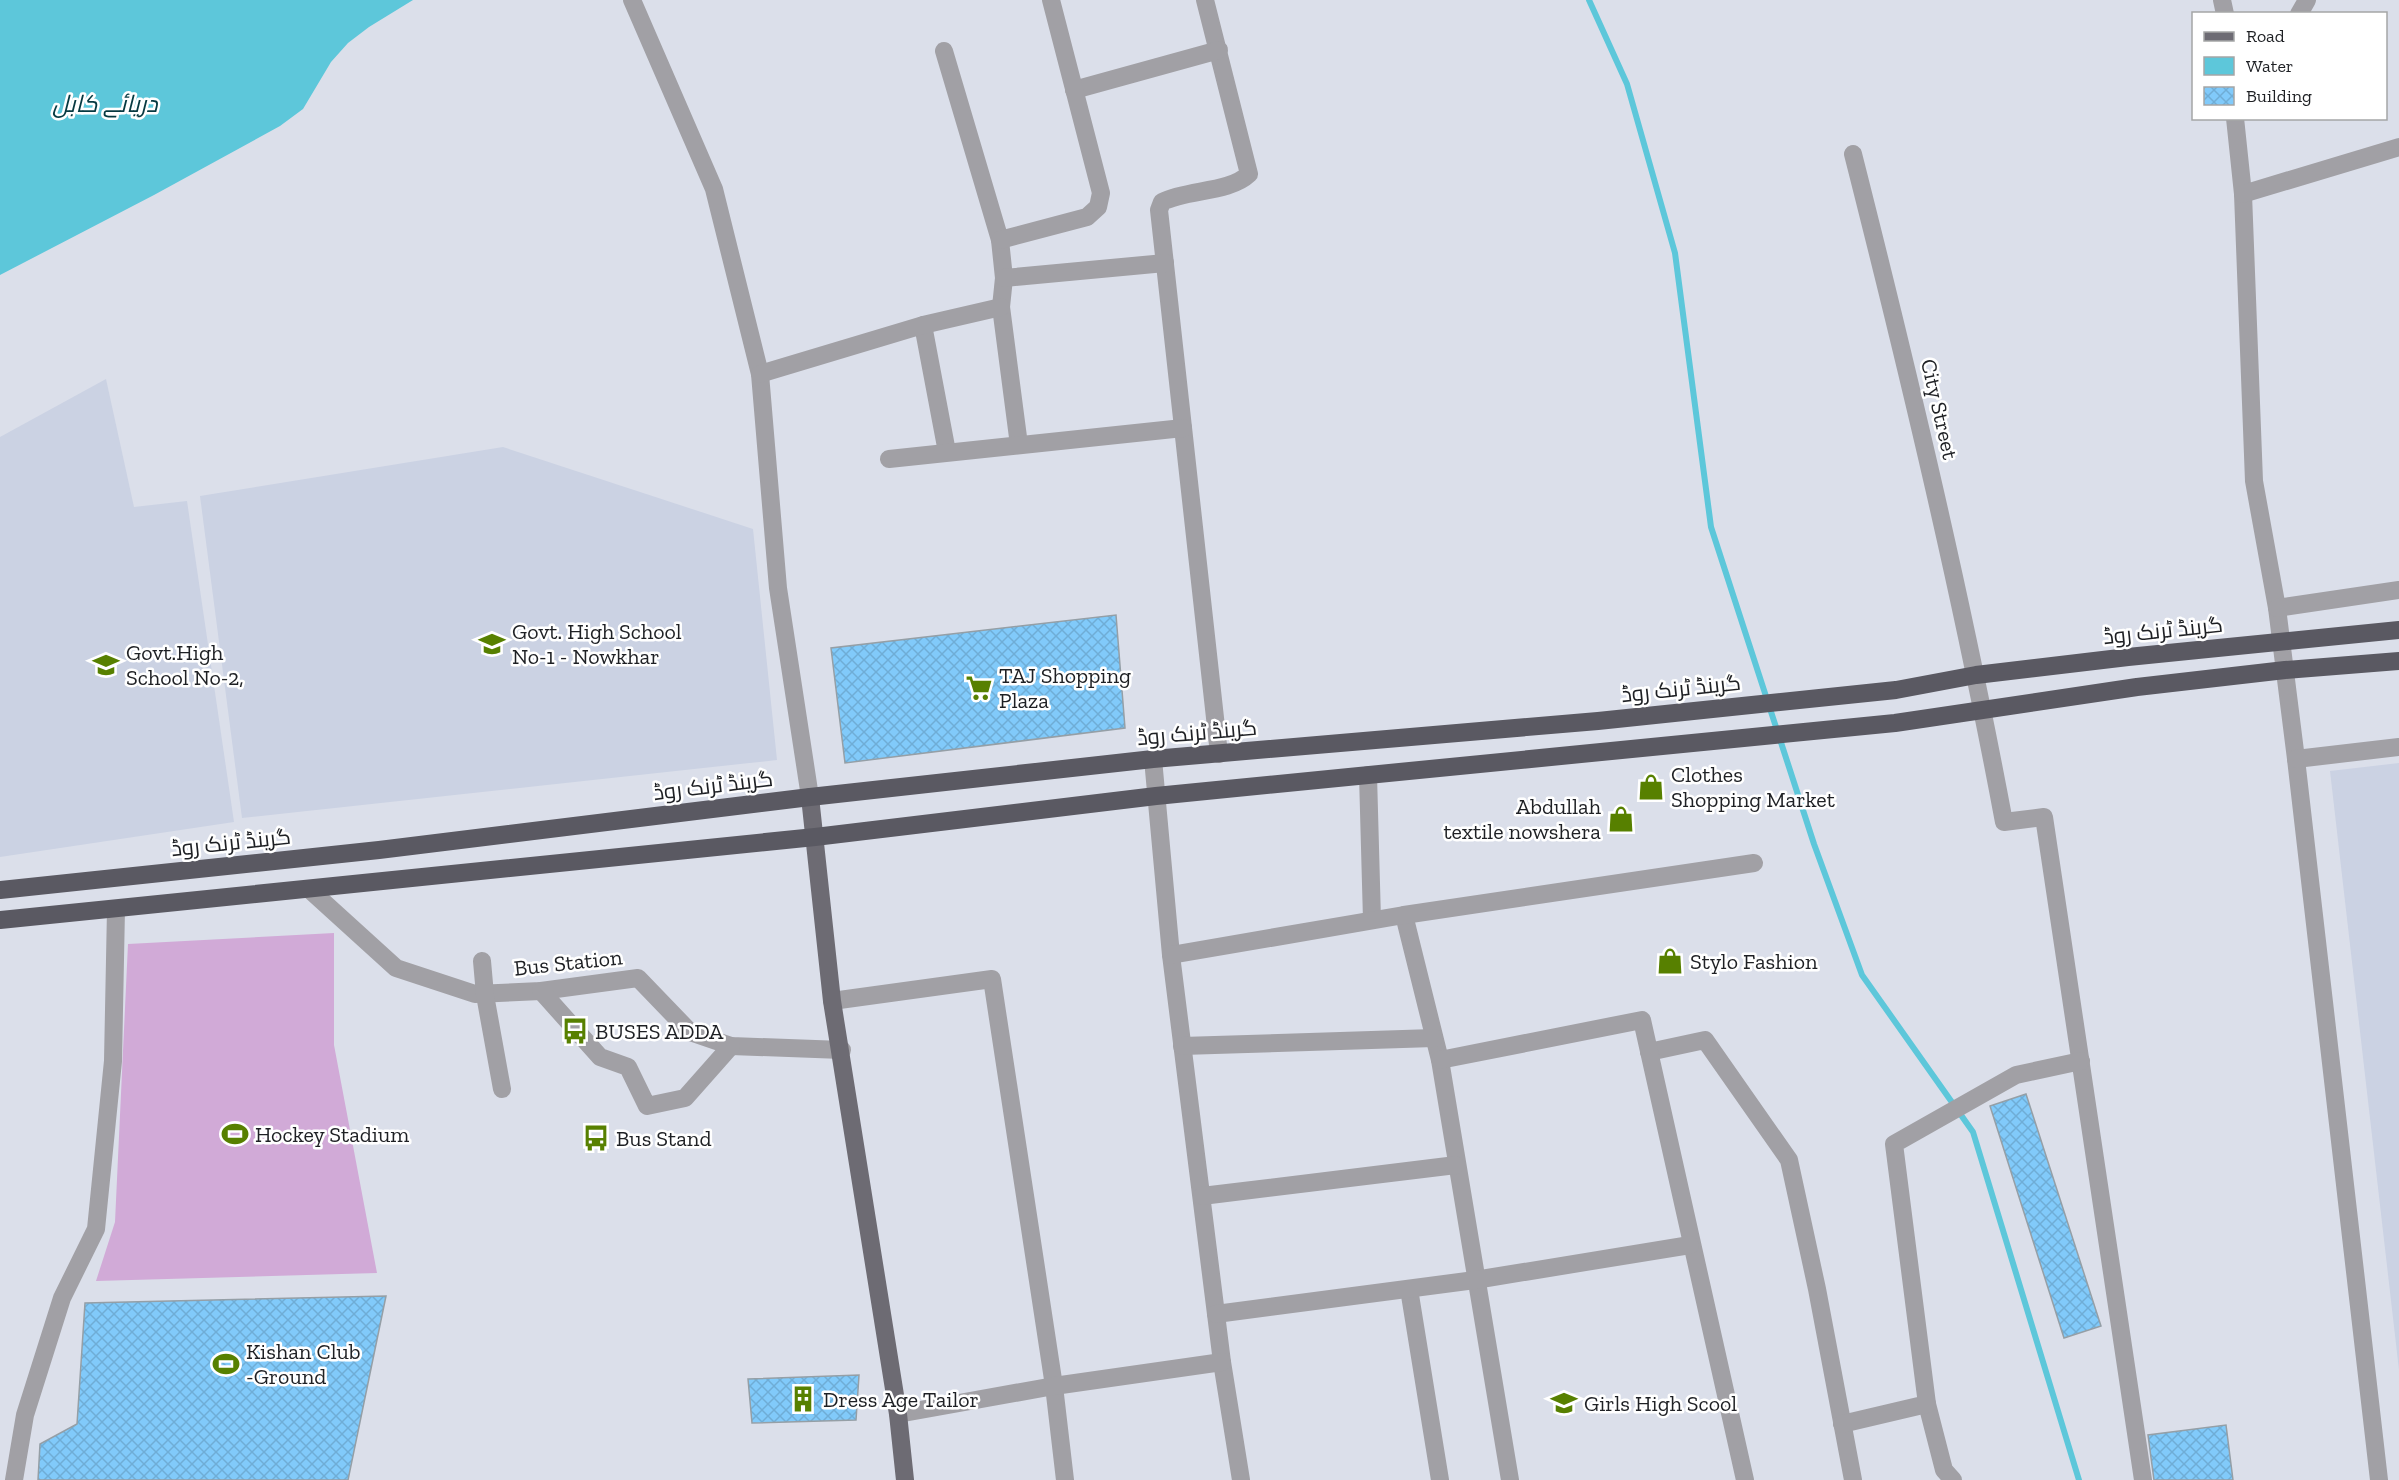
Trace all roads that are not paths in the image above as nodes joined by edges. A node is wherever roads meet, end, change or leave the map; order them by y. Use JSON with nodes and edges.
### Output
{"nodes":[{"id":1,"x":632,"y":0,"type":"edge"},
{"id":2,"x":1051,"y":0,"type":"edge"},
{"id":3,"x":1205,"y":0,"type":"edge"},
{"id":4,"x":1219,"y":50,"type":"junction"},
{"id":5,"x":944,"y":51,"type":"dead end"},
{"id":6,"x":1074,"y":90,"type":"junction"},
{"id":7,"x":2235,"y":120,"type":"edge"},
{"id":8,"x":2399,"y":147,"type":"edge"},
{"id":9,"x":1853,"y":153,"type":"dead end"},
{"id":10,"x":2243,"y":194,"type":"junction"},
{"id":11,"x":1000,"y":240,"type":"junction"},
{"id":12,"x":1165,"y":263,"type":"junction"},
{"id":13,"x":1004,"y":278,"type":"junction"},
{"id":14,"x":1001,"y":307,"type":"junction"},
{"id":15,"x":923,"y":325,"type":"junction"},
{"id":16,"x":760,"y":374,"type":"junction"},
{"id":17,"x":1183,"y":428,"type":"junction"},
{"id":18,"x":1019,"y":445,"type":"junction"},
{"id":19,"x":947,"y":452,"type":"junction"},
{"id":20,"x":889,"y":459,"type":"dead end"},
{"id":21,"x":2399,"y":590,"type":"edge"},
{"id":22,"x":2277,"y":608,"type":"junction"},
{"id":23,"x":2399,"y":630,"type":"edge"},
{"id":24,"x":2280,"y":641,"type":"junction"},
{"id":25,"x":2399,"y":661,"type":"edge"},
{"id":26,"x":2285,"y":670,"type":"junction"},
{"id":27,"x":1976,"y":675,"type":"junction"},
{"id":28,"x":1982,"y":709,"type":"junction"},
{"id":29,"x":2399,"y":747,"type":"edge"},
{"id":30,"x":1219,"y":754,"type":"junction"},
{"id":31,"x":1153,"y":759,"type":"junction"},
{"id":32,"x":2296,"y":759,"type":"junction"},
{"id":33,"x":1368,"y":775,"type":"junction"},
{"id":34,"x":1156,"y":795,"type":"junction"},
{"id":35,"x":810,"y":797,"type":"junction"},
{"id":36,"x":815,"y":837,"type":"junction"},
{"id":37,"x":1754,"y":863,"type":"dead end"},
{"id":38,"x":309,"y":889,"type":"junction"},
{"id":39,"x":0,"y":890,"type":"edge"},
{"id":40,"x":116,"y":909,"type":"junction"},
{"id":41,"x":1404,"y":915,"type":"junction"},
{"id":42,"x":0,"y":920,"type":"edge"},
{"id":43,"x":1372,"y":920,"type":"junction"},
{"id":44,"x":1171,"y":955,"type":"junction"},
{"id":45,"x":482,"y":961,"type":"dead end"},
{"id":46,"x":541,"y":991,"type":"junction"},
{"id":47,"x":484,"y":995,"type":"junction"},
{"id":48,"x":832,"y":1001,"type":"junction"},
{"id":49,"x":1434,"y":1038,"type":"junction"},
{"id":50,"x":731,"y":1046,"type":"junction"},
{"id":51,"x":1182,"y":1046,"type":"junction"},
{"id":52,"x":842,"y":1050,"type":"junction"},
{"id":53,"x":1649,"y":1052,"type":"junction"},
{"id":54,"x":1440,"y":1060,"type":"junction"},
{"id":55,"x":2081,"y":1060,"type":"junction"},
{"id":56,"x":502,"y":1089,"type":"dead end"},
{"id":57,"x":1456,"y":1166,"type":"junction"},
{"id":58,"x":1202,"y":1196,"type":"junction"},
{"id":59,"x":1690,"y":1245,"type":"junction"},
{"id":60,"x":1475,"y":1280,"type":"junction"},
{"id":61,"x":1409,"y":1289,"type":"junction"},
{"id":62,"x":1216,"y":1314,"type":"junction"},
{"id":63,"x":1222,"y":1362,"type":"junction"},
{"id":64,"x":1053,"y":1386,"type":"junction"},
{"id":65,"x":1927,"y":1404,"type":"junction"},
{"id":66,"x":898,"y":1414,"type":"junction"},
{"id":67,"x":1842,"y":1425,"type":"junction"},
{"id":68,"x":14,"y":1480,"type":"edge"},
{"id":69,"x":905,"y":1480,"type":"edge"},
{"id":70,"x":1065,"y":1480,"type":"edge"},
{"id":71,"x":1241,"y":1480,"type":"edge"},
{"id":72,"x":1440,"y":1480,"type":"edge"},
{"id":73,"x":1510,"y":1480,"type":"edge"},
{"id":74,"x":1745,"y":1480,"type":"edge"},
{"id":75,"x":1853,"y":1480,"type":"edge"},
{"id":76,"x":1953,"y":1480,"type":"edge"},
{"id":77,"x":2143,"y":1480,"type":"edge"},
{"id":78,"x":2379,"y":1480,"type":"edge"}],
"edges":[{"from":1,"to":16,"type":"street"},
{"from":2,"to":6,"type":"street"},
{"from":3,"to":4,"type":"street"},
{"from":4,"to":6,"type":"street"},
{"from":4,"to":12,"type":"street"},
{"from":5,"to":11,"type":"street"},
{"from":6,"to":11,"type":"street"},
{"from":7,"to":10,"type":"street"},
{"from":8,"to":10,"type":"street"},
{"from":9,"to":27,"type":"street","name":"City Street"},
{"from":10,"to":22,"type":"street"},
{"from":11,"to":13,"type":"street"},
{"from":12,"to":13,"type":"street"},
{"from":12,"to":17,"type":"street"},
{"from":13,"to":14,"type":"street"},
{"from":14,"to":15,"type":"street"},
{"from":14,"to":18,"type":"street"},
{"from":15,"to":16,"type":"street"},
{"from":15,"to":19,"type":"street"},
{"from":16,"to":35,"type":"street"},
{"from":17,"to":18,"type":"street"},
{"from":17,"to":30,"type":"street"},
{"from":18,"to":19,"type":"street"},
{"from":19,"to":20,"type":"street"},
{"from":21,"to":22,"type":"street"},
{"from":22,"to":24,"type":"street"},
{"from":23,"to":24,"type":"highway","name":"گرینڈ ٹرنک روڈ"},
{"from":24,"to":26,"type":"street"},
{"from":24,"to":27,"type":"highway","name":"گرینڈ ٹرنک روڈ"},
{"from":25,"to":26,"type":"highway"},
{"from":26,"to":28,"type":"highway"},
{"from":26,"to":32,"type":"street"},
{"from":27,"to":28,"type":"street","name":"City Street"},
{"from":27,"to":30,"type":"highway","name":"گرینڈ ٹرنک روڈ"},
{"from":28,"to":33,"type":"highway"},
{"from":28,"to":55,"type":"street","name":"City Street"},
{"from":29,"to":32,"type":"street"},
{"from":30,"to":31,"type":"highway","name":"گرینڈ ٹرنک روڈ"},
{"from":31,"to":34,"type":"street"},
{"from":31,"to":35,"type":"highway","name":"گرینڈ ٹرنک روڈ"},
{"from":32,"to":78,"type":"street"},
{"from":33,"to":34,"type":"highway"},
{"from":33,"to":43,"type":"street"},
{"from":34,"to":36,"type":"highway"},
{"from":34,"to":44,"type":"street"},
{"from":35,"to":36,"type":"main road"},
{"from":35,"to":39,"type":"highway","name":"گرینڈ ٹرنک روڈ"},
{"from":36,"to":38,"type":"highway"},
{"from":36,"to":48,"type":"main road"},
{"from":37,"to":41,"type":"street"},
{"from":38,"to":40,"type":"highway"},
{"from":38,"to":47,"type":"street","name":"Bus Station"},
{"from":40,"to":42,"type":"highway"},
{"from":40,"to":68,"type":"street"},
{"from":41,"to":43,"type":"street"},
{"from":41,"to":49,"type":"street"},
{"from":43,"to":44,"type":"street"},
{"from":44,"to":51,"type":"street"},
{"from":45,"to":47,"type":"street"},
{"from":46,"to":47,"type":"street","name":"Bus Station"},
{"from":46,"to":50,"type":"street","name":"Bus Station"},
{"from":46,"to":50,"type":"street"},
{"from":47,"to":56,"type":"street"},
{"from":48,"to":52,"type":"main road"},
{"from":48,"to":64,"type":"street"},
{"from":49,"to":51,"type":"street"},
{"from":49,"to":54,"type":"street"},
{"from":50,"to":52,"type":"street","name":"Bus Station"},
{"from":51,"to":58,"type":"street"},
{"from":52,"to":66,"type":"main road"},
{"from":53,"to":54,"type":"street"},
{"from":53,"to":59,"type":"street"},
{"from":53,"to":67,"type":"street"},
{"from":54,"to":57,"type":"street"},
{"from":55,"to":65,"type":"street"},
{"from":55,"to":77,"type":"street"},
{"from":57,"to":58,"type":"street"},
{"from":57,"to":60,"type":"street"},
{"from":58,"to":62,"type":"street"},
{"from":59,"to":60,"type":"street"},
{"from":59,"to":74,"type":"street"},
{"from":60,"to":61,"type":"street"},
{"from":60,"to":73,"type":"street"},
{"from":61,"to":62,"type":"street"},
{"from":61,"to":72,"type":"street"},
{"from":62,"to":63,"type":"street"},
{"from":63,"to":64,"type":"street"},
{"from":63,"to":71,"type":"street"},
{"from":64,"to":66,"type":"street"},
{"from":64,"to":70,"type":"street"},
{"from":65,"to":67,"type":"street"},
{"from":65,"to":76,"type":"street"},
{"from":66,"to":69,"type":"main road"},
{"from":67,"to":75,"type":"street"}]}
